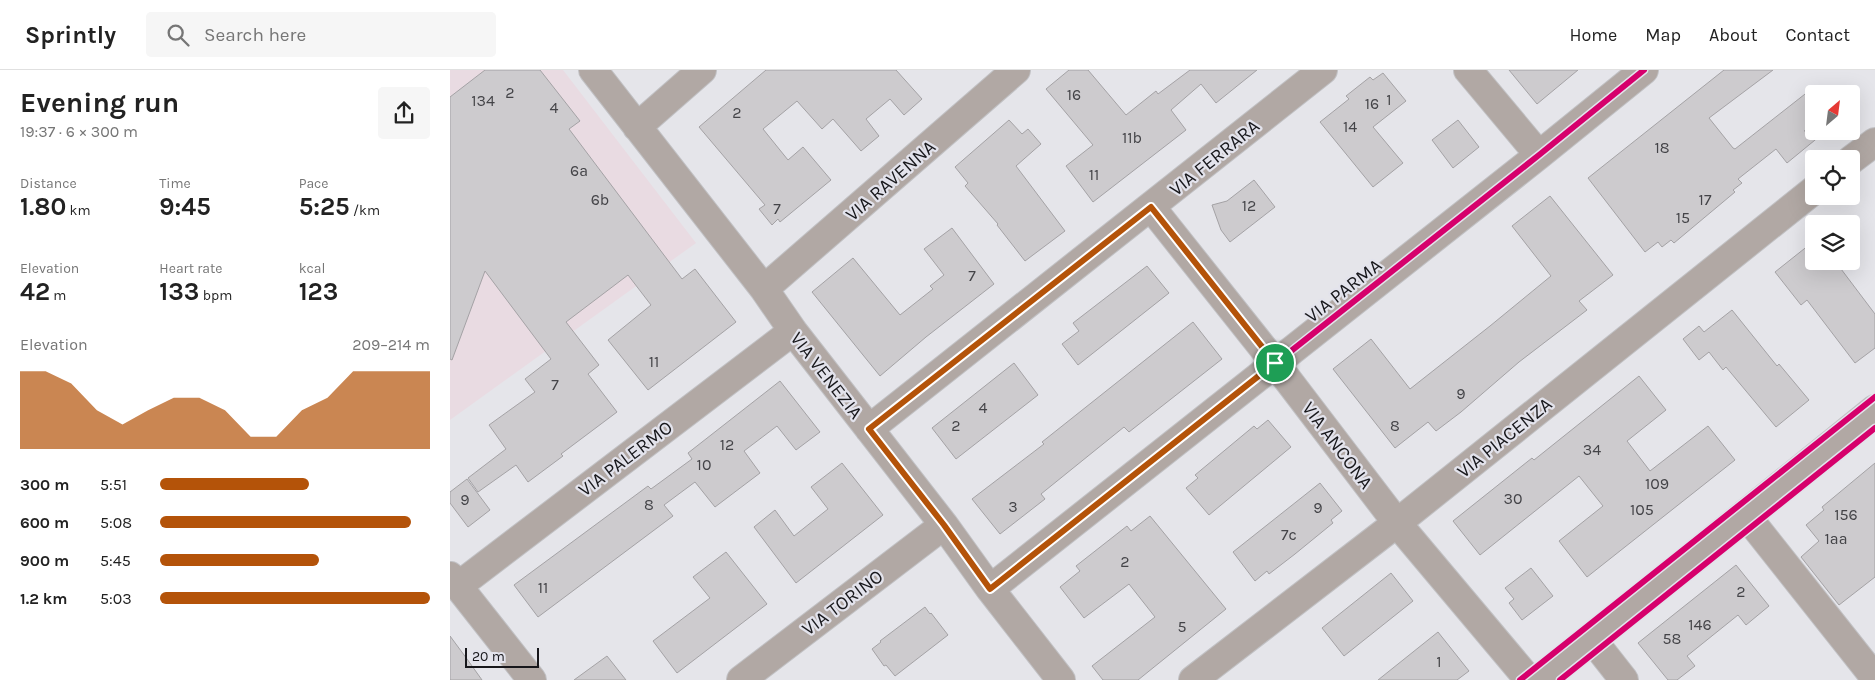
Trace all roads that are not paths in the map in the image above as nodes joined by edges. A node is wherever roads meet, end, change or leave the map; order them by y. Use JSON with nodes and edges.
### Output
{"nodes":[{"id":1,"x":592,"y":70,"type":"edge"},
{"id":2,"x":702,"y":70,"type":"edge"},
{"id":3,"x":1016,"y":70,"type":"edge"},
{"id":4,"x":1323,"y":70,"type":"edge"},
{"id":5,"x":1468,"y":70,"type":"edge"},
{"id":6,"x":1644,"y":70,"type":"edge"},
{"id":7,"x":636,"y":127,"type":"junction"},
{"id":8,"x":1875,"y":142,"type":"edge"},
{"id":9,"x":1860,"y":153,"type":"edge"},
{"id":10,"x":1539,"y":155,"type":"junction"},
{"id":11,"x":1805,"y":197,"type":"edge"},
{"id":12,"x":1151,"y":207,"type":"junction"},
{"id":13,"x":764,"y":289,"type":"junction"},
{"id":14,"x":792,"y":331,"type":"junction"},
{"id":15,"x":1275,"y":363,"type":"junction"},
{"id":16,"x":1875,"y":409,"type":"edge"},
{"id":17,"x":869,"y":429,"type":"junction"},
{"id":18,"x":1745,"y":514,"type":"junction"},
{"id":19,"x":1397,"y":523,"type":"junction"},
{"id":20,"x":944,"y":525,"type":"junction"},
{"id":21,"x":454,"y":581,"type":"edge"},
{"id":22,"x":990,"y":589,"type":"junction"},
{"id":23,"x":1591,"y":638,"type":"junction"},
{"id":24,"x":1875,"y":678,"type":"edge"},
{"id":25,"x":532,"y":680,"type":"edge"},
{"id":26,"x":741,"y":680,"type":"edge"},
{"id":27,"x":1061,"y":680,"type":"edge"},
{"id":28,"x":1193,"y":680,"type":"edge"},
{"id":29,"x":1529,"y":680,"type":"edge"},
{"id":30,"x":1540,"y":680,"type":"edge"},
{"id":31,"x":1624,"y":680,"type":"edge"}],
"edges":[{"from":1,"to":7,"type":"street","name":"VIA VENEZIA"},
{"from":2,"to":7,"type":"street"},
{"from":3,"to":13,"type":"street","name":"VIA RAVENNA"},
{"from":4,"to":12,"type":"street","name":"VIA FERRARA"},
{"from":5,"to":10,"type":"street"},
{"from":6,"to":10,"type":"street","name":"VIA PARMA"},
{"from":7,"to":13,"type":"street","name":"VIA VENEZIA"},
{"from":8,"to":9,"type":"street"},
{"from":10,"to":15,"type":"street","name":"VIA PARMA"},
{"from":11,"to":19,"type":"street","name":"VIA PIACENZA"},
{"from":12,"to":15,"type":"street","name":"VIA ANCONA"},
{"from":12,"to":17,"type":"street","name":"VIA FERRARA"},
{"from":13,"to":14,"type":"street","name":"VIA VENEZIA"},
{"from":14,"to":17,"type":"street","name":"VIA VENEZIA"},
{"from":14,"to":21,"type":"street","name":"VIA PALERMO"},
{"from":15,"to":19,"type":"street","name":"VIA ANCONA"},
{"from":15,"to":22,"type":"street","name":"VIA PARMA"},
{"from":16,"to":18,"type":"street"},
{"from":17,"to":20,"type":"street","name":"VIA VENEZIA"},
{"from":18,"to":23,"type":"street"},
{"from":18,"to":24,"type":"street"},
{"from":19,"to":28,"type":"street","name":"VIA PIACENZA"},
{"from":19,"to":29,"type":"street","name":"VIA ANCONA"},
{"from":20,"to":22,"type":"street","name":"VIA VENEZIA"},
{"from":20,"to":26,"type":"street","name":"VIA TORINO"},
{"from":21,"to":25,"type":"street"},
{"from":22,"to":27,"type":"street","name":"VIA VENEZIA"},
{"from":23,"to":30,"type":"street"},
{"from":23,"to":31,"type":"street"}]}
